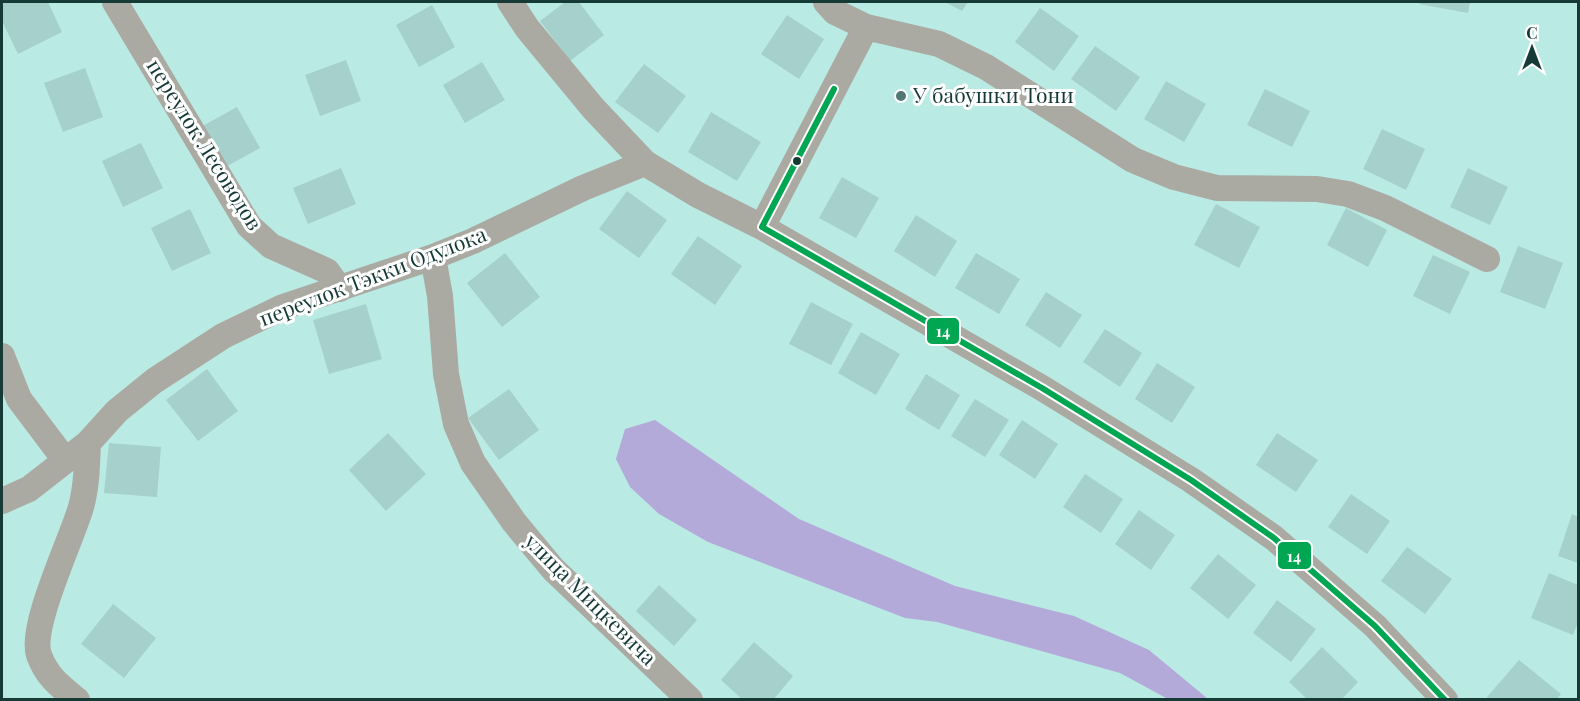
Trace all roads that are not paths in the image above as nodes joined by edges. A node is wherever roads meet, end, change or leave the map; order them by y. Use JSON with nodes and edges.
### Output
{"nodes":[{"id":1,"x":115,"y":2,"type":"edge"},
{"id":2,"x":510,"y":2,"type":"edge"},
{"id":3,"x":826,"y":2,"type":"edge"},
{"id":4,"x":866,"y":27,"type":"junction"},
{"id":5,"x":645,"y":163,"type":"junction"},
{"id":6,"x":762,"y":228,"type":"junction"},
{"id":7,"x":433,"y":256,"type":"junction"},
{"id":8,"x":1487,"y":259,"type":"dead end"},
{"id":9,"x":340,"y":289,"type":"junction"},
{"id":10,"x":2,"y":356,"type":"edge"},
{"id":11,"x":88,"y":443,"type":"junction"},
{"id":12,"x":65,"y":460,"type":"junction"},
{"id":13,"x":2,"y":501,"type":"edge"},
{"id":14,"x":77,"y":699,"type":"edge"},
{"id":15,"x":690,"y":699,"type":"edge"},
{"id":16,"x":1445,"y":699,"type":"edge"}],
"edges":[{"from":1,"to":9,"type":"street","name":"переулок Лесоводов"},
{"from":2,"to":5,"type":"street"},
{"from":3,"to":4,"type":"street"},
{"from":4,"to":6,"type":"street"},
{"from":4,"to":8,"type":"street"},
{"from":5,"to":6,"type":"street"},
{"from":5,"to":7,"type":"street","name":"переулок Тэкки Одулока"},
{"from":6,"to":16,"type":"street"},
{"from":7,"to":9,"type":"street","name":"переулок Тэкки Одулока"},
{"from":7,"to":15,"type":"street","name":"улица Мицкевича"},
{"from":9,"to":11,"type":"street","name":"переулок Тэкки Одулока"},
{"from":10,"to":12,"type":"street"},
{"from":11,"to":12,"type":"street","name":"переулок Тэкки Одулока"},
{"from":11,"to":14,"type":"street"},
{"from":12,"to":13,"type":"street","name":"переулок Тэкки Одулока"}]}
